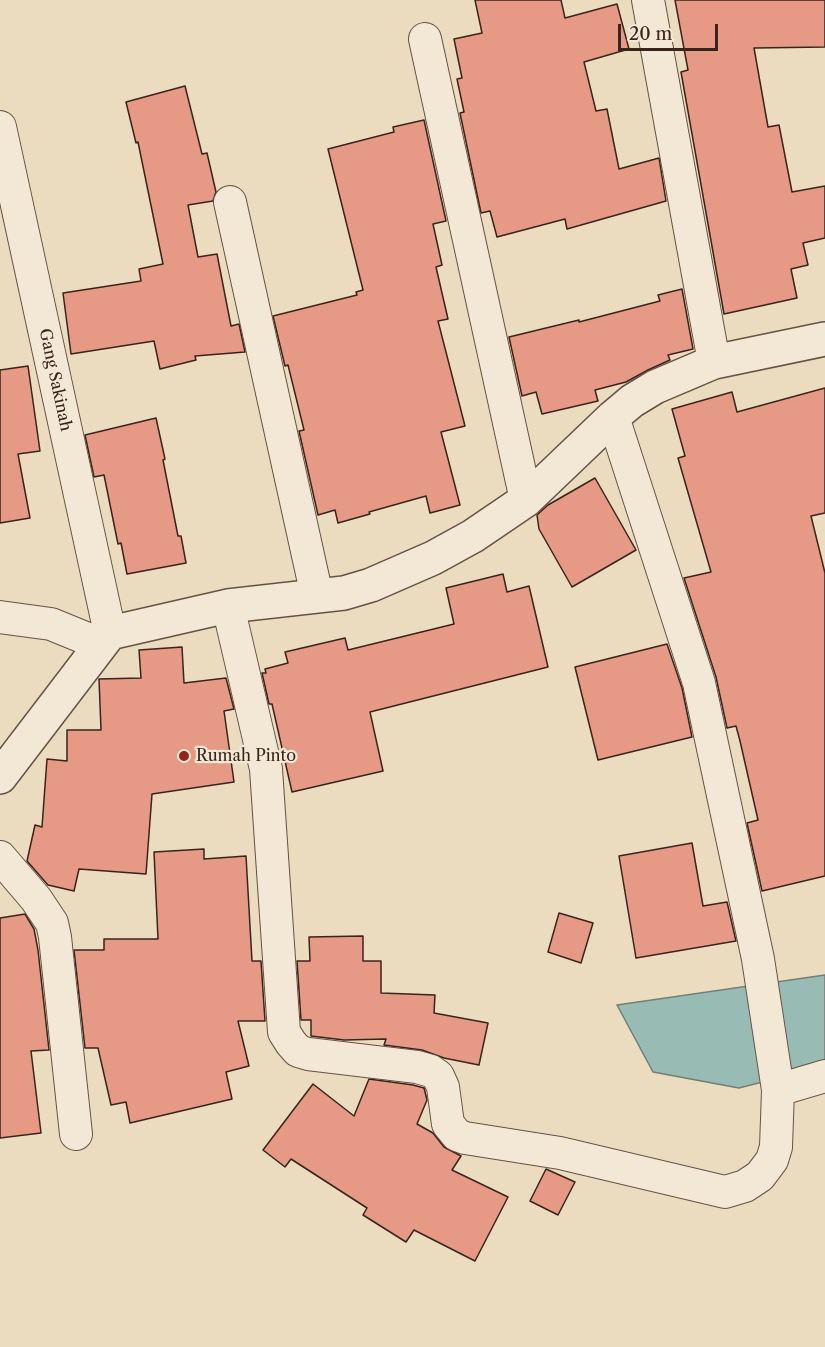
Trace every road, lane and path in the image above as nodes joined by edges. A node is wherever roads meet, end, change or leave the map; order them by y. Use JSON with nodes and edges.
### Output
{"nodes":[{"id":1,"x":648,"y":0,"type":"edge"},
{"id":2,"x":425,"y":39,"type":"dead end"},
{"id":3,"x":0,"y":127,"type":"edge"},
{"id":4,"x":230,"y":202,"type":"dead end"},
{"id":5,"x":825,"y":339,"type":"edge"},
{"id":6,"x":714,"y":362,"type":"junction"},
{"id":7,"x":613,"y":417,"type":"junction"},
{"id":8,"x":526,"y":500,"type":"junction"},
{"id":9,"x":317,"y":596,"type":"junction"},
{"id":10,"x":228,"y":606,"type":"junction"},
{"id":11,"x":0,"y":617,"type":"edge"},
{"id":12,"x":105,"y":638,"type":"junction"},
{"id":13,"x":0,"y":777,"type":"edge"},
{"id":14,"x":0,"y":857,"type":"edge"},
{"id":15,"x":825,"y":1076,"type":"edge"},
{"id":16,"x":776,"y":1080,"type":"junction"},
{"id":17,"x":76,"y":1134,"type":"dead end"}],
"edges":[{"from":1,"to":6,"type":"street"},
{"from":2,"to":8,"type":"street"},
{"from":3,"to":12,"type":"street","name":"Gang Sakinah"},
{"from":4,"to":9,"type":"street"},
{"from":5,"to":6,"type":"street"},
{"from":6,"to":7,"type":"street"},
{"from":7,"to":8,"type":"street"},
{"from":7,"to":16,"type":"street"},
{"from":8,"to":9,"type":"street"},
{"from":9,"to":10,"type":"street"},
{"from":10,"to":12,"type":"street"},
{"from":10,"to":16,"type":"street"},
{"from":11,"to":12,"type":"street"},
{"from":12,"to":13,"type":"street"},
{"from":14,"to":17,"type":"street"},
{"from":15,"to":16,"type":"street"}]}
